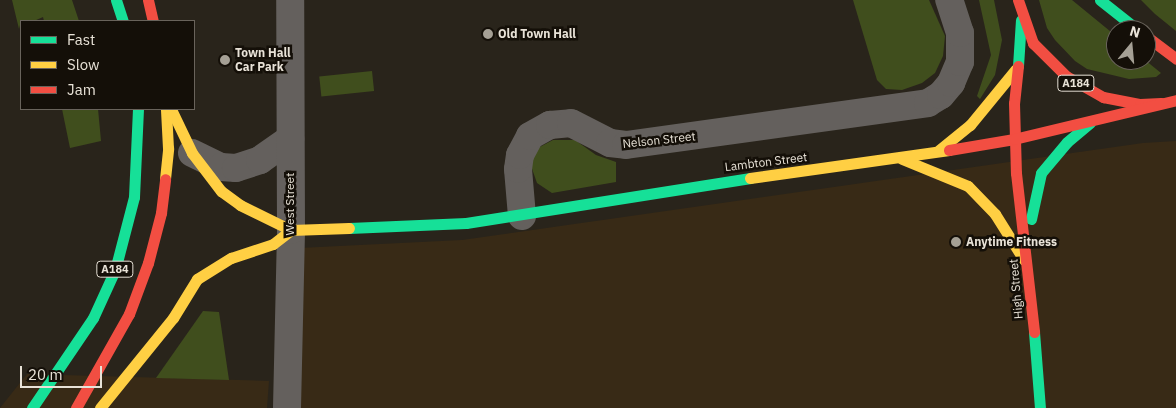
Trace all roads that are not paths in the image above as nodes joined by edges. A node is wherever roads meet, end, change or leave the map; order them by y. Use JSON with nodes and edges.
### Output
{"nodes":[{"id":1,"x":116,"y":0,"type":"edge"},
{"id":2,"x":148,"y":0,"type":"edge"},
{"id":3,"x":290,"y":0,"type":"edge"},
{"id":4,"x":949,"y":0,"type":"edge"},
{"id":5,"x":1018,"y":0,"type":"edge"},
{"id":6,"x":1100,"y":0,"type":"edge"},
{"id":7,"x":1117,"y":0,"type":"edge"},
{"id":8,"x":1021,"y":14,"type":"junction"},
{"id":9,"x":1124,"y":19,"type":"joint"},
{"id":10,"x":123,"y":20,"type":"edge"},
{"id":11,"x":153,"y":20,"type":"edge"},
{"id":12,"x":1156,"y":44,"type":"edge"},
{"id":13,"x":1176,"y":59,"type":"edge"},
{"id":14,"x":1018,"y":66,"type":"junction"},
{"id":15,"x":1176,"y":100,"type":"edge"},
{"id":16,"x":1161,"y":103,"type":"junction"},
{"id":17,"x":138,"y":110,"type":"edge"},
{"id":18,"x":166,"y":110,"type":"edge"},
{"id":19,"x":171,"y":110,"type":"edge"},
{"id":20,"x":1094,"y":120,"type":"junction"},
{"id":21,"x":290,"y":139,"type":"junction"},
{"id":22,"x":1014,"y":139,"type":"junction"},
{"id":23,"x":936,"y":152,"type":"junction"},
{"id":24,"x":192,"y":153,"type":"junction"},
{"id":25,"x":899,"y":158,"type":"junction"},
{"id":26,"x":522,"y":216,"type":"junction"},
{"id":27,"x":291,"y":230,"type":"junction"},
{"id":28,"x":1028,"y":268,"type":"junction"},
{"id":29,"x":32,"y":408,"type":"edge"},
{"id":30,"x":76,"y":408,"type":"edge"},
{"id":31,"x":100,"y":408,"type":"edge"},
{"id":32,"x":286,"y":408,"type":"edge"},
{"id":33,"x":1040,"y":408,"type":"edge"}],
"edges":[{"from":1,"to":10,"type":"main road"},
{"from":2,"to":11,"type":"main road"},
{"from":3,"to":21,"type":"street","name":"West Street"},
{"from":4,"to":26,"type":"street","name":"Nelson Street"},
{"from":5,"to":8,"type":"main road","number":"A184"},
{"from":6,"to":9,"type":"main road"},
{"from":7,"to":9,"type":"main road"},
{"from":8,"to":14,"type":"main road","name":"High Street"},
{"from":8,"to":16,"type":"main road","number":"A184"},
{"from":12,"to":13,"type":"main road"},
{"from":14,"to":22,"type":"main road","name":"High Street"},
{"from":14,"to":23,"type":"main road"},
{"from":15,"to":16,"type":"main road","number":"A184"},
{"from":16,"to":20,"type":"main road","name":"Lambton Street"},
{"from":17,"to":29,"type":"main road","number":"A184"},
{"from":18,"to":30,"type":"main road","number":"A184"},
{"from":19,"to":24,"type":"main road"},
{"from":20,"to":22,"type":"main road","name":"Lambton Street"},
{"from":20,"to":28,"type":"main road"},
{"from":21,"to":24,"type":"street"},
{"from":21,"to":27,"type":"street","name":"West Street"},
{"from":22,"to":23,"type":"main road","name":"Lambton Street"},
{"from":22,"to":28,"type":"main road","name":"High Street"},
{"from":23,"to":25,"type":"main road","name":"Lambton Street"},
{"from":24,"to":27,"type":"main road"},
{"from":25,"to":26,"type":"main road","name":"Lambton Street"},
{"from":25,"to":28,"type":"main road"},
{"from":26,"to":27,"type":"main road"},
{"from":27,"to":31,"type":"main road"},
{"from":27,"to":32,"type":"street","name":"West Street"},
{"from":28,"to":33,"type":"main road","name":"High Street"}]}
